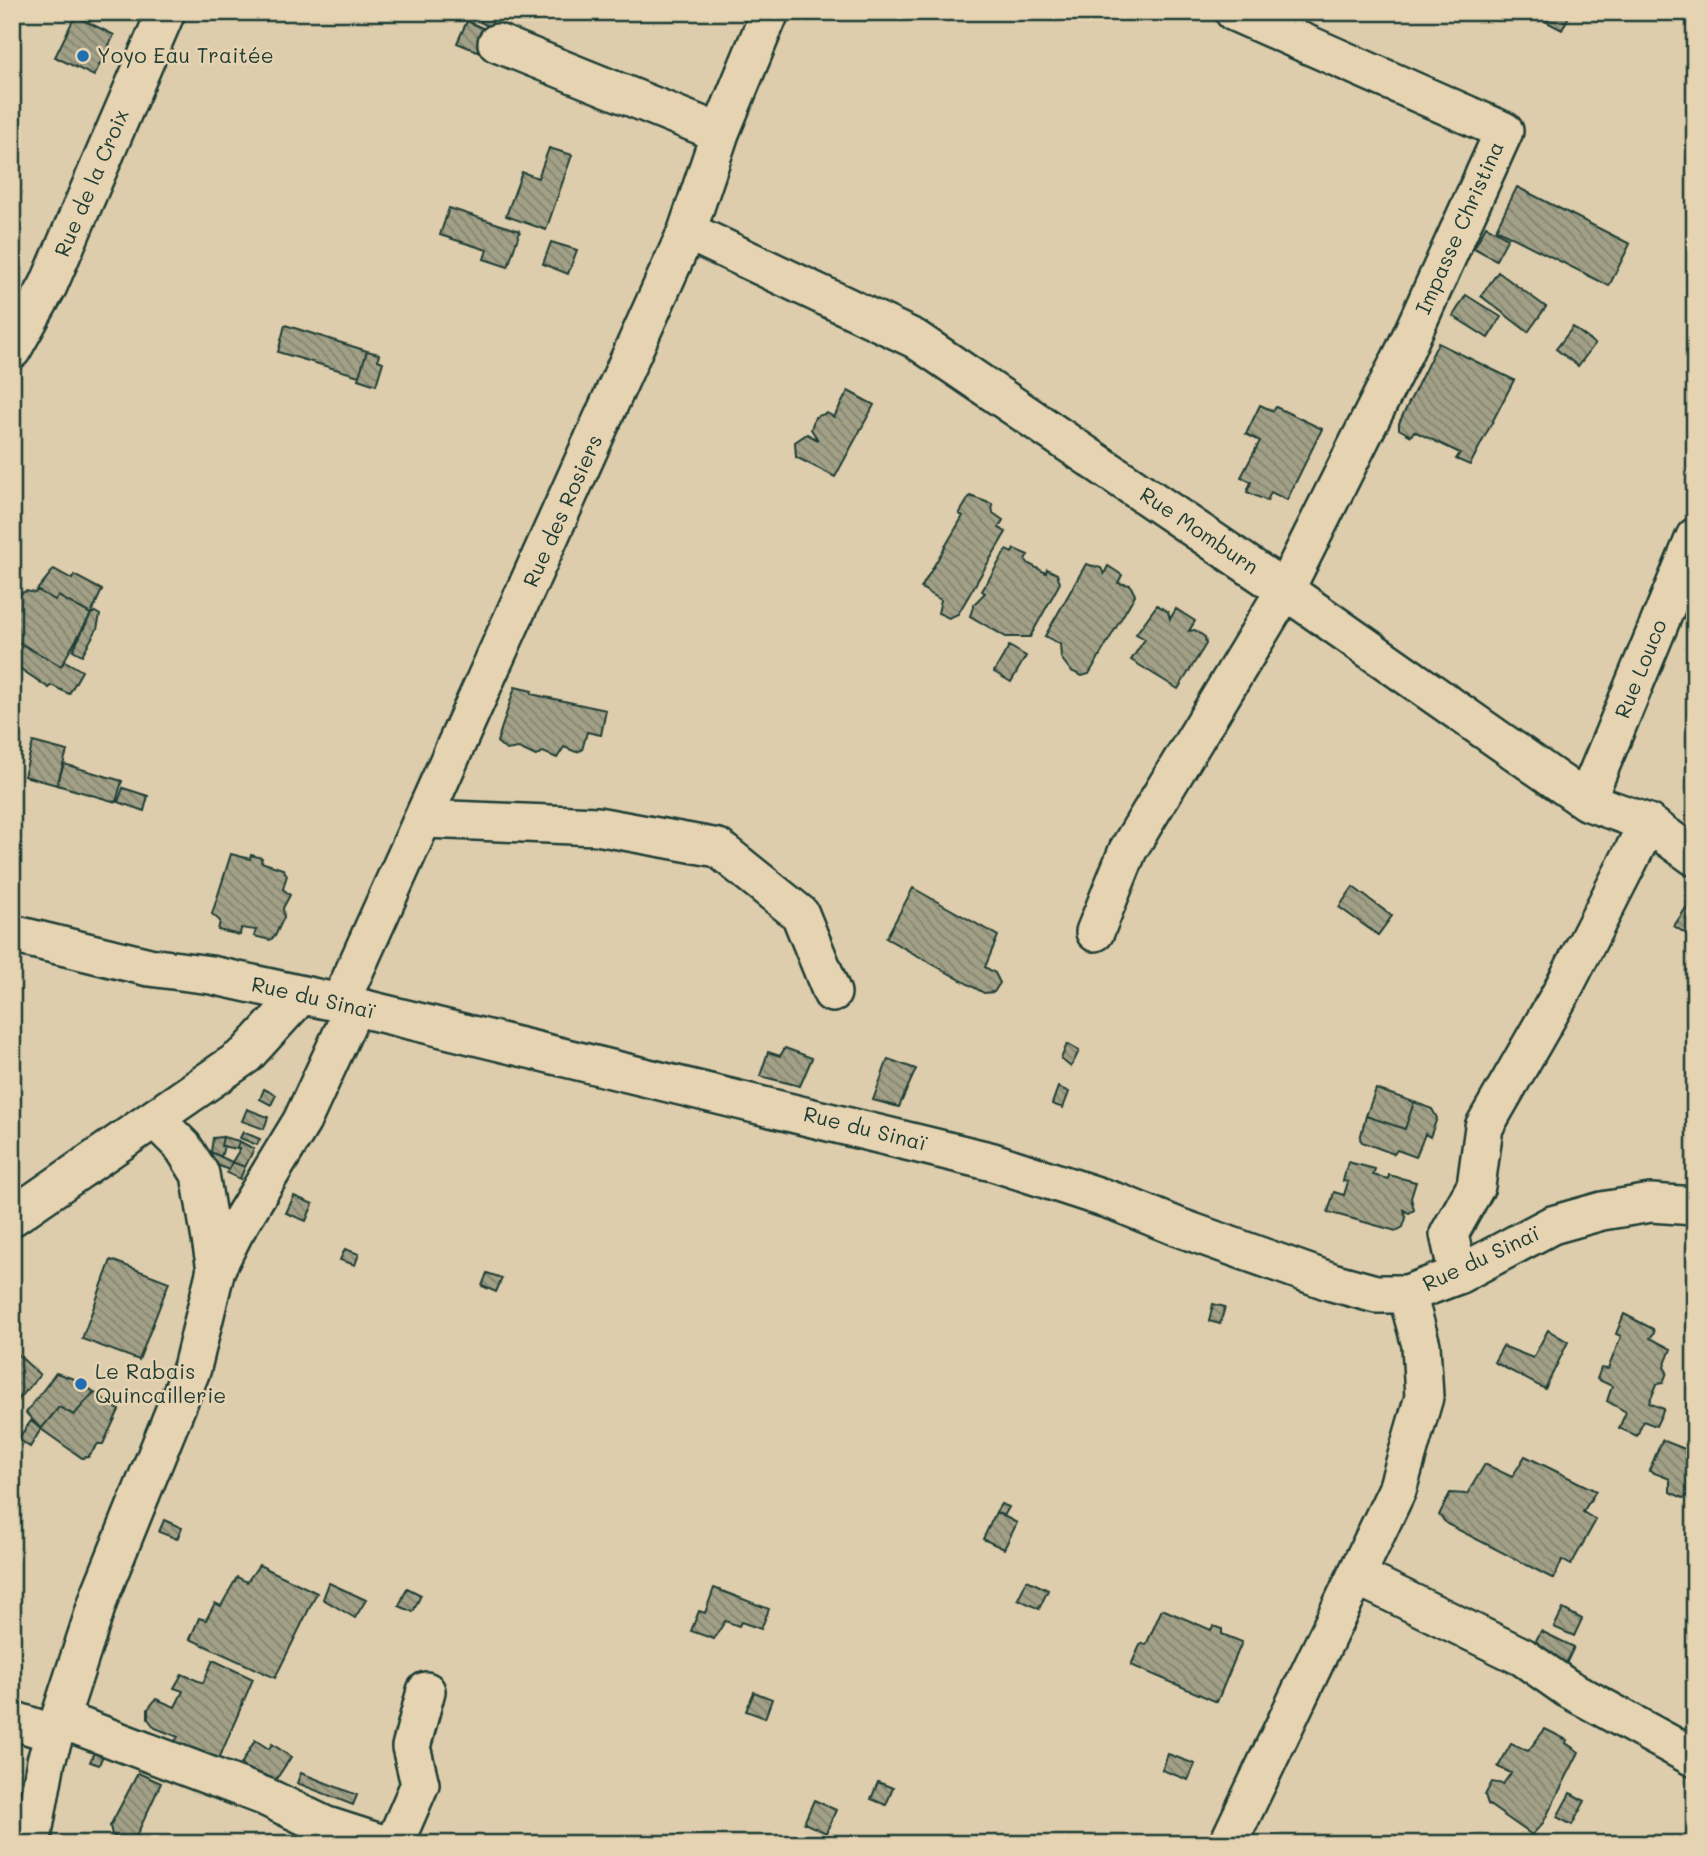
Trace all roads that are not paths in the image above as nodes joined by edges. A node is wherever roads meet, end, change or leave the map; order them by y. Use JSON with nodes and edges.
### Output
{"nodes":[{"id":1,"x":166,"y":12,"type":"edge"},
{"id":2,"x":770,"y":12,"type":"edge"},
{"id":3,"x":1234,"y":12,"type":"edge"},
{"id":4,"x":497,"y":43,"type":"dead end"},
{"id":5,"x":720,"y":133,"type":"junction"},
{"id":6,"x":687,"y":231,"type":"junction"},
{"id":7,"x":12,"y":350,"type":"edge"},
{"id":8,"x":1695,"y":537,"type":"edge"},
{"id":9,"x":1285,"y":590,"type":"junction"},
{"id":10,"x":1586,"y":801,"type":"junction"},
{"id":11,"x":425,"y":820,"type":"junction"},
{"id":12,"x":1648,"y":823,"type":"junction"},
{"id":13,"x":1695,"y":857,"type":"edge"},
{"id":14,"x":1095,"y":932,"type":"dead end"},
{"id":15,"x":12,"y":934,"type":"edge"},
{"id":16,"x":832,"y":993,"type":"dead end"},
{"id":17,"x":301,"y":995,"type":"junction"},
{"id":18,"x":347,"y":1006,"type":"junction"},
{"id":19,"x":155,"y":1119,"type":"junction"},
{"id":20,"x":1695,"y":1206,"type":"edge"},
{"id":21,"x":12,"y":1217,"type":"edge"},
{"id":22,"x":216,"y":1269,"type":"junction"},
{"id":23,"x":1458,"y":1275,"type":"junction"},
{"id":24,"x":1407,"y":1294,"type":"junction"},
{"id":25,"x":1357,"y":1576,"type":"junction"},
{"id":26,"x":426,"y":1690,"type":"dead end"},
{"id":27,"x":12,"y":1720,"type":"edge"},
{"id":28,"x":58,"y":1726,"type":"junction"},
{"id":29,"x":1695,"y":1758,"type":"edge"},
{"id":30,"x":31,"y":1844,"type":"edge"},
{"id":31,"x":383,"y":1844,"type":"edge"},
{"id":32,"x":394,"y":1844,"type":"edge"},
{"id":33,"x":1228,"y":1844,"type":"edge"}],
"edges":[{"from":1,"to":7,"type":"street","name":"Rue de la Croix"},
{"from":2,"to":5,"type":"street","name":"Rue des Rosiers"},
{"from":3,"to":9,"type":"street","name":"Impasse Christina"},
{"from":4,"to":5,"type":"street"},
{"from":5,"to":6,"type":"street","name":"Rue des Rosiers"},
{"from":6,"to":9,"type":"street","name":"Rue Momburn"},
{"from":6,"to":11,"type":"street","name":"Rue des Rosiers"},
{"from":8,"to":10,"type":"street","name":"Rue Louco"},
{"from":9,"to":10,"type":"street","name":"Rue Momburn"},
{"from":9,"to":14,"type":"street"},
{"from":10,"to":12,"type":"street","name":"Rue Momburn"},
{"from":11,"to":16,"type":"street"},
{"from":11,"to":18,"type":"street","name":"Rue des Rosiers"},
{"from":12,"to":13,"type":"street","name":"Rue Momburn"},
{"from":12,"to":23,"type":"street"},
{"from":15,"to":17,"type":"street","name":"Rue du Sinaï"},
{"from":17,"to":18,"type":"street","name":"Rue du Sinaï"},
{"from":17,"to":19,"type":"street"},
{"from":18,"to":22,"type":"street","name":"Rue des Rosiers"},
{"from":18,"to":24,"type":"street","name":"Rue du Sinaï"},
{"from":19,"to":21,"type":"street"},
{"from":19,"to":22,"type":"street"},
{"from":20,"to":23,"type":"street","name":"Rue du Sinaï"},
{"from":22,"to":28,"type":"street"},
{"from":23,"to":24,"type":"street","name":"Rue du Sinaï"},
{"from":24,"to":25,"type":"street"},
{"from":25,"to":29,"type":"street"},
{"from":25,"to":33,"type":"street"},
{"from":26,"to":32,"type":"street"},
{"from":27,"to":28,"type":"street"},
{"from":28,"to":30,"type":"street"},
{"from":28,"to":31,"type":"street"}]}
